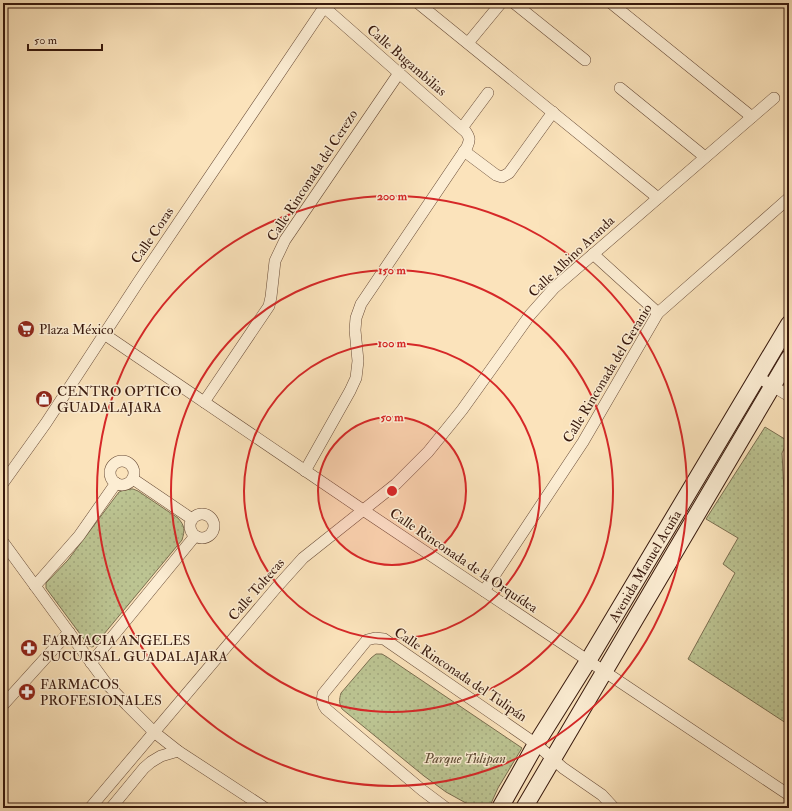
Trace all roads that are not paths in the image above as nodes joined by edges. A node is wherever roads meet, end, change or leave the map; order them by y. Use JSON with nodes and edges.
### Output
{"nodes":[{"id":1,"x":418,"y":3,"type":"edge"},
{"id":2,"x":501,"y":3,"type":"edge"},
{"id":3,"x":514,"y":3,"type":"edge"},
{"id":4,"x":611,"y":3,"type":"edge"},
{"id":5,"x":325,"y":5,"type":"edge"},
{"id":6,"x":468,"y":43,"type":"junction"},
{"id":7,"x":585,"y":60,"type":"dead end"},
{"id":8,"x":399,"y":73,"type":"junction"},
{"id":9,"x":620,"y":88,"type":"dead end"},
{"id":10,"x":488,"y":93,"type":"dead end"},
{"id":11,"x":774,"y":98,"type":"dead end"},
{"id":12,"x":553,"y":112,"type":"junction"},
{"id":13,"x":752,"y":117,"type":"junction"},
{"id":14,"x":466,"y":132,"type":"junction"},
{"id":15,"x":464,"y":151,"type":"junction"},
{"id":16,"x":705,"y":157,"type":"junction"},
{"id":17,"x":658,"y":198,"type":"junction"},
{"id":18,"x":789,"y":198,"type":"edge"},
{"id":19,"x":593,"y":254,"type":"junction"},
{"id":20,"x":658,"y":313,"type":"junction"},
{"id":21,"x":789,"y":324,"type":"edge"},
{"id":22,"x":104,"y":334,"type":"junction"},
{"id":23,"x":789,"y":358,"type":"edge"},
{"id":24,"x":758,"y":377,"type":"junction"},
{"id":25,"x":772,"y":386,"type":"junction"},
{"id":26,"x":789,"y":396,"type":"edge"},
{"id":27,"x":204,"y":402,"type":"junction"},
{"id":28,"x":305,"y":471,"type":"junction"},
{"id":29,"x":133,"y":480,"type":"junction"},
{"id":30,"x":3,"y":483,"type":"edge"},
{"id":31,"x":116,"y":483,"type":"junction"},
{"id":32,"x":363,"y":510,"type":"junction"},
{"id":33,"x":192,"y":519,"type":"junction"},
{"id":34,"x":195,"y":536,"type":"junction"},
{"id":35,"x":3,"y":542,"type":"edge"},
{"id":36,"x":35,"y":586,"type":"junction"},
{"id":37,"x":484,"y":591,"type":"junction"},
{"id":38,"x":69,"y":632,"type":"junction"},
{"id":39,"x":588,"y":661,"type":"junction"},
{"id":40,"x":91,"y":663,"type":"junction"},
{"id":41,"x":604,"y":672,"type":"junction"},
{"id":42,"x":3,"y":705,"type":"edge"},
{"id":43,"x":154,"y":732,"type":"junction"},
{"id":44,"x":536,"y":744,"type":"junction"},
{"id":45,"x":178,"y":751,"type":"junction"},
{"id":46,"x":553,"y":759,"type":"junction"},
{"id":47,"x":789,"y":795,"type":"edge"},
{"id":48,"x":90,"y":808,"type":"edge"},
{"id":49,"x":111,"y":808,"type":"edge"},
{"id":50,"x":265,"y":808,"type":"edge"},
{"id":51,"x":446,"y":808,"type":"edge"},
{"id":52,"x":500,"y":808,"type":"edge"},
{"id":53,"x":524,"y":808,"type":"edge"},
{"id":54,"x":614,"y":808,"type":"edge"}],
"edges":[{"from":1,"to":6,"type":"street"},
{"from":2,"to":6,"type":"street"},
{"from":3,"to":7,"type":"street"},
{"from":4,"to":13,"type":"street"},
{"from":5,"to":8,"type":"street","name":"Calle Bugambilias"},
{"from":5,"to":22,"type":"street","name":"Calle Coras"},
{"from":6,"to":12,"type":"street"},
{"from":8,"to":14,"type":"street","name":"Calle Bugambilias"},
{"from":8,"to":27,"type":"street","name":"Calle Rinconada del Cerezo"},
{"from":9,"to":16,"type":"street"},
{"from":10,"to":14,"type":"street"},
{"from":11,"to":13,"type":"street","name":"Calle Albino Aranda"},
{"from":12,"to":15,"type":"street"},
{"from":12,"to":17,"type":"street"},
{"from":13,"to":16,"type":"street","name":"Calle Albino Aranda"},
{"from":14,"to":15,"type":"street"},
{"from":15,"to":28,"type":"street"},
{"from":16,"to":17,"type":"street","name":"Calle Albino Aranda"},
{"from":17,"to":19,"type":"street","name":"Calle Albino Aranda"},
{"from":18,"to":20,"type":"street","name":"Calle Rinconada del Geranio"},
{"from":19,"to":20,"type":"street"},
{"from":19,"to":32,"type":"street","name":"Calle Albino Aranda"},
{"from":20,"to":37,"type":"street","name":"Calle Rinconada del Geranio"},
{"from":21,"to":24,"type":"street","name":"Avenida Manuel Acuña"},
{"from":22,"to":27,"type":"street","name":"Calle Rinconada de la Orquídea"},
{"from":22,"to":30,"type":"street","name":"Calle Coras"},
{"from":23,"to":25,"type":"street","name":"Avenida Manuel Acuña"},
{"from":24,"to":25,"type":"street"},
{"from":24,"to":39,"type":"street","name":"Avenida Manuel Acuña"},
{"from":25,"to":26,"type":"street"},
{"from":25,"to":41,"type":"street","name":"Avenida Manuel Acuña"},
{"from":27,"to":28,"type":"street","name":"Calle Rinconada de la Orquídea"},
{"from":28,"to":32,"type":"street","name":"Calle Rinconada de la Orquídea"},
{"from":29,"to":31,"type":"street"},
{"from":29,"to":31,"type":"street"},
{"from":29,"to":33,"type":"street"},
{"from":31,"to":36,"type":"street"},
{"from":32,"to":37,"type":"street","name":"Calle Rinconada de la Orquídea"},
{"from":32,"to":43,"type":"street","name":"Calle Toltecas"},
{"from":33,"to":34,"type":"street"},
{"from":33,"to":34,"type":"street"},
{"from":34,"to":40,"type":"street"},
{"from":35,"to":36,"type":"street"},
{"from":36,"to":38,"type":"street"},
{"from":37,"to":39,"type":"street","name":"Calle Rinconada de la Orquídea"},
{"from":38,"to":40,"type":"street"},
{"from":38,"to":42,"type":"street"},
{"from":39,"to":41,"type":"street","name":"Calle Rinconada de la Orquídea"},
{"from":39,"to":44,"type":"street","name":"Avenida Manuel Acuña"},
{"from":40,"to":43,"type":"street"},
{"from":41,"to":46,"type":"street","name":"Avenida Manuel Acuña"},
{"from":41,"to":47,"type":"street","name":"Calle Rinconada de la Orquídea"},
{"from":43,"to":45,"type":"street"},
{"from":43,"to":48,"type":"street","name":"Calle Toltecas"},
{"from":44,"to":46,"type":"street","name":"Calle Rinconada del Tulipán"},
{"from":44,"to":51,"type":"street","name":"Calle Rinconada del Tulipán"},
{"from":44,"to":52,"type":"street","name":"Avenida Manuel Acuña"},
{"from":45,"to":49,"type":"street"},
{"from":45,"to":50,"type":"street"},
{"from":46,"to":53,"type":"street","name":"Avenida Manuel Acuña"},
{"from":46,"to":54,"type":"street","name":"Calle Rinconada del Tulipán"}]}
